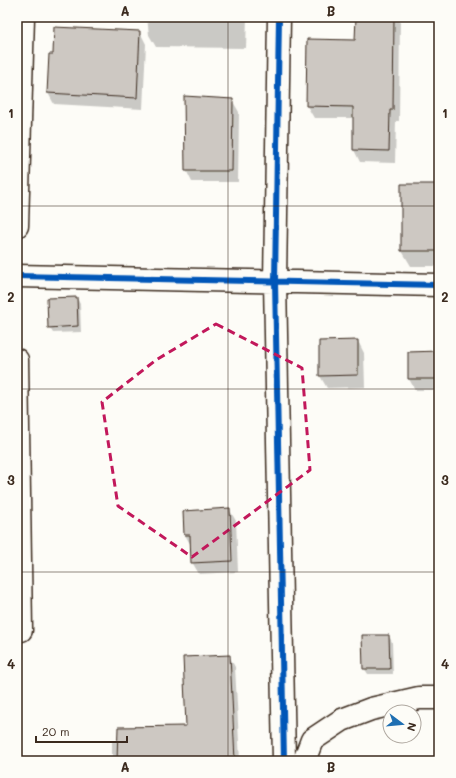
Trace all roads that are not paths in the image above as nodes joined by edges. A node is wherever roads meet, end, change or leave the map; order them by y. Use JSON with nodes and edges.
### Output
{"nodes":[{"id":1,"x":23,"y":17,"type":"edge"},
{"id":2,"x":279,"y":17,"type":"edge"},
{"id":3,"x":17,"y":226,"type":"edge"},
{"id":4,"x":17,"y":276,"type":"edge"},
{"id":5,"x":275,"y":281,"type":"junction"},
{"id":6,"x":439,"y":285,"type":"edge"},
{"id":7,"x":17,"y":360,"type":"edge"},
{"id":8,"x":21,"y":630,"type":"dead end"},
{"id":9,"x":439,"y":698,"type":"edge"},
{"id":10,"x":284,"y":761,"type":"edge"},
{"id":11,"x":304,"y":761,"type":"edge"}],
"edges":[{"from":1,"to":3,"type":"street"},
{"from":2,"to":5,"type":"street"},
{"from":4,"to":5,"type":"street"},
{"from":5,"to":6,"type":"street"},
{"from":5,"to":10,"type":"street"},
{"from":7,"to":8,"type":"street"},
{"from":9,"to":11,"type":"street"}]}
